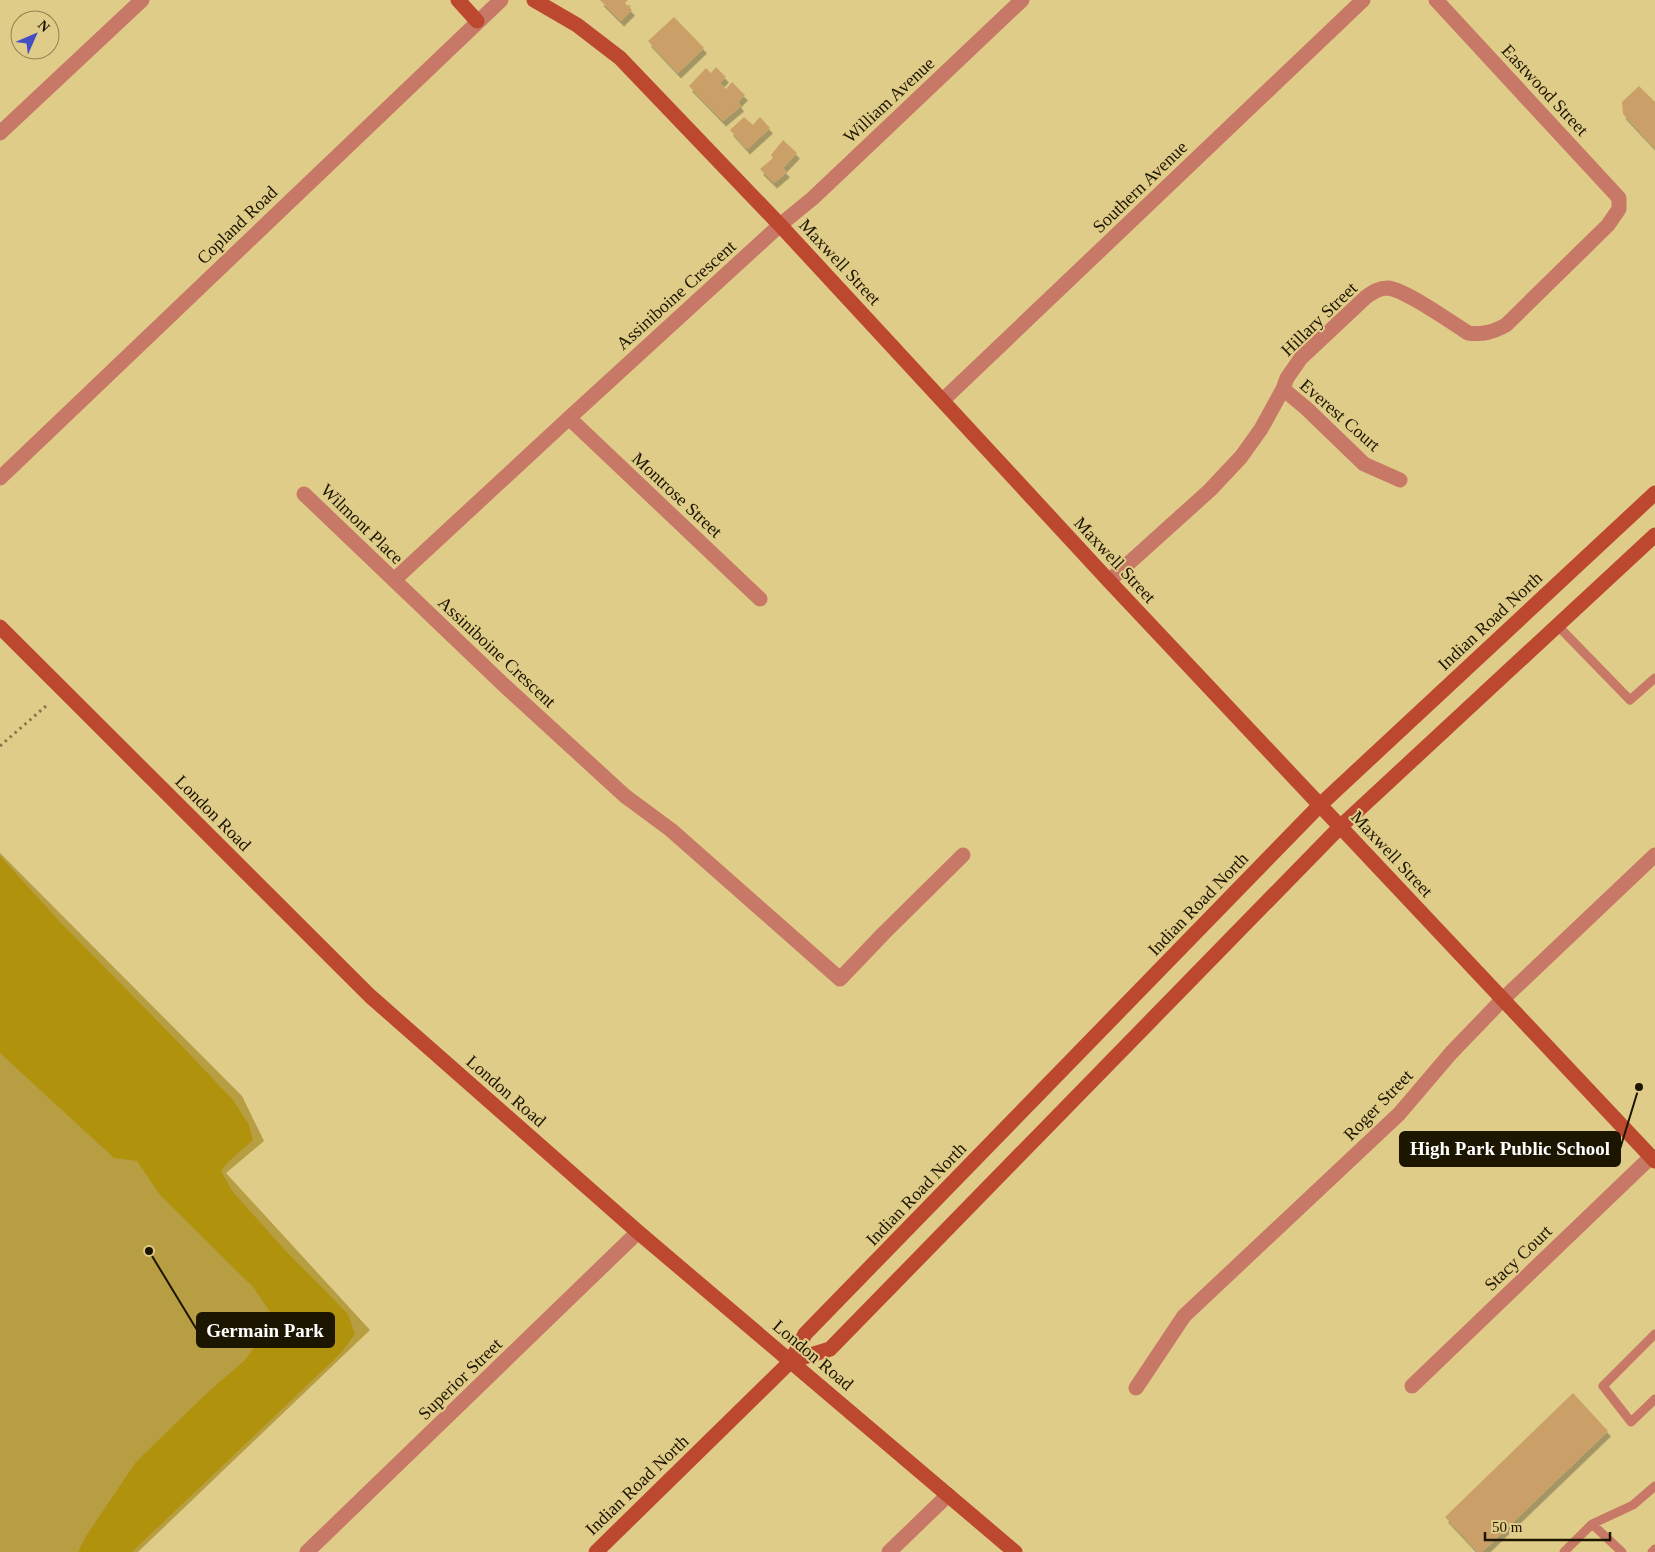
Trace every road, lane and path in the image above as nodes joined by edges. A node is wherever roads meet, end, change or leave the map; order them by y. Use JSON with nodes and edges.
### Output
{"nodes":[{"id":1,"x":142,"y":0,"type":"edge"},
{"id":2,"x":458,"y":0,"type":"edge"},
{"id":3,"x":501,"y":0,"type":"edge"},
{"id":4,"x":534,"y":0,"type":"edge"},
{"id":5,"x":1022,"y":0,"type":"edge"},
{"id":6,"x":1364,"y":0,"type":"edge"},
{"id":7,"x":1436,"y":0,"type":"edge"},
{"id":8,"x":477,"y":21,"type":"junction"},
{"id":9,"x":0,"y":133,"type":"edge"},
{"id":10,"x":1619,"y":209,"type":"joint"},
{"id":11,"x":780,"y":225,"type":"junction"},
{"id":12,"x":1283,"y":389,"type":"junction"},
{"id":13,"x":943,"y":400,"type":"junction"},
{"id":14,"x":568,"y":418,"type":"junction"},
{"id":15,"x":0,"y":478,"type":"edge"},
{"id":16,"x":1400,"y":480,"type":"dead end"},
{"id":17,"x":1655,"y":493,"type":"edge"},
{"id":18,"x":304,"y":494,"type":"dead end"},
{"id":19,"x":1655,"y":534,"type":"edge"},
{"id":20,"x":394,"y":580,"type":"junction"},
{"id":21,"x":1109,"y":582,"type":"junction"},
{"id":22,"x":760,"y":599,"type":"dead end"},
{"id":23,"x":1557,"y":625,"type":"junction"},
{"id":24,"x":0,"y":627,"type":"edge"},
{"id":25,"x":1655,"y":678,"type":"edge"},
{"id":26,"x":46,"y":706,"type":"dead end"},
{"id":27,"x":0,"y":746,"type":"edge"},
{"id":28,"x":1320,"y":805,"type":"junction"},
{"id":29,"x":1340,"y":826,"type":"junction"},
{"id":30,"x":1655,"y":855,"type":"edge"},
{"id":31,"x":963,"y":856,"type":"dead end"},
{"id":32,"x":1503,"y":999,"type":"junction"},
{"id":33,"x":1653,"y":1159,"type":"edge"},
{"id":34,"x":638,"y":1232,"type":"junction"},
{"id":35,"x":1655,"y":1334,"type":"edge"},
{"id":36,"x":790,"y":1360,"type":"junction"},
{"id":37,"x":1412,"y":1386,"type":"dead end"},
{"id":38,"x":1136,"y":1388,"type":"dead end"},
{"id":39,"x":1655,"y":1399,"type":"edge"},
{"id":40,"x":1655,"y":1486,"type":"edge"},
{"id":41,"x":948,"y":1495,"type":"junction"},
{"id":42,"x":1592,"y":1524,"type":"junction"},
{"id":43,"x":1655,"y":1549,"type":"edge"},
{"id":44,"x":307,"y":1552,"type":"edge"},
{"id":45,"x":596,"y":1552,"type":"edge"},
{"id":46,"x":889,"y":1552,"type":"edge"},
{"id":47,"x":1015,"y":1552,"type":"edge"},
{"id":48,"x":1564,"y":1552,"type":"edge"},
{"id":49,"x":1622,"y":1552,"type":"edge"},
{"id":50,"x":1652,"y":1552,"type":"edge"}],
"edges":[{"from":1,"to":9,"type":"street"},
{"from":2,"to":8,"type":"main road"},
{"from":3,"to":8,"type":"street","name":"Copland Road"},
{"from":4,"to":11,"type":"main road","name":"Maxwell Street"},
{"from":5,"to":11,"type":"street","name":"William Avenue"},
{"from":6,"to":13,"type":"street","name":"Southern Avenue"},
{"from":7,"to":10,"type":"street","name":"Eastwood Street"},
{"from":8,"to":15,"type":"street","name":"Copland Road"},
{"from":10,"to":12,"type":"street","name":"Hillary Street"},
{"from":11,"to":13,"type":"main road","name":"Maxwell Street"},
{"from":11,"to":14,"type":"street","name":"Assiniboine Crescent"},
{"from":12,"to":16,"type":"street","name":"Everest Court"},
{"from":12,"to":21,"type":"street","name":"Hillary Street"},
{"from":13,"to":21,"type":"main road","name":"Maxwell Street"},
{"from":14,"to":20,"type":"street","name":"Assiniboine Crescent"},
{"from":14,"to":22,"type":"street","name":"Montrose Street"},
{"from":17,"to":28,"type":"main road","name":"Indian Road North"},
{"from":18,"to":20,"type":"street","name":"Wilmont Place"},
{"from":19,"to":23,"type":"main road","name":"Indian Road North"},
{"from":20,"to":31,"type":"street","name":"Assiniboine Crescent"},
{"from":21,"to":28,"type":"main road","name":"Maxwell Street"},
{"from":23,"to":25,"type":"lane"},
{"from":23,"to":29,"type":"main road","name":"Indian Road North"},
{"from":24,"to":34,"type":"main road","name":"London Road"},
{"from":26,"to":27,"type":"path"},
{"from":28,"to":29,"type":"main road","name":"Maxwell Street"},
{"from":28,"to":36,"type":"main road","name":"Indian Road North"},
{"from":29,"to":32,"type":"main road","name":"Maxwell Street"},
{"from":29,"to":36,"type":"main road","name":"Indian Road North"},
{"from":30,"to":32,"type":"street","name":"Roger Street"},
{"from":32,"to":33,"type":"main road","name":"Maxwell Street"},
{"from":32,"to":38,"type":"street","name":"Roger Street"},
{"from":33,"to":37,"type":"street","name":"Stacy Court"},
{"from":34,"to":36,"type":"main road","name":"London Road"},
{"from":34,"to":44,"type":"street","name":"Superior Street"},
{"from":35,"to":39,"type":"lane"},
{"from":36,"to":41,"type":"main road","name":"London Road"},
{"from":36,"to":45,"type":"main road","name":"Indian Road North"},
{"from":40,"to":42,"type":"lane"},
{"from":41,"to":46,"type":"street"},
{"from":41,"to":47,"type":"main road","name":"London Road"},
{"from":42,"to":48,"type":"lane"},
{"from":42,"to":49,"type":"lane"},
{"from":43,"to":50,"type":"lane"}]}
